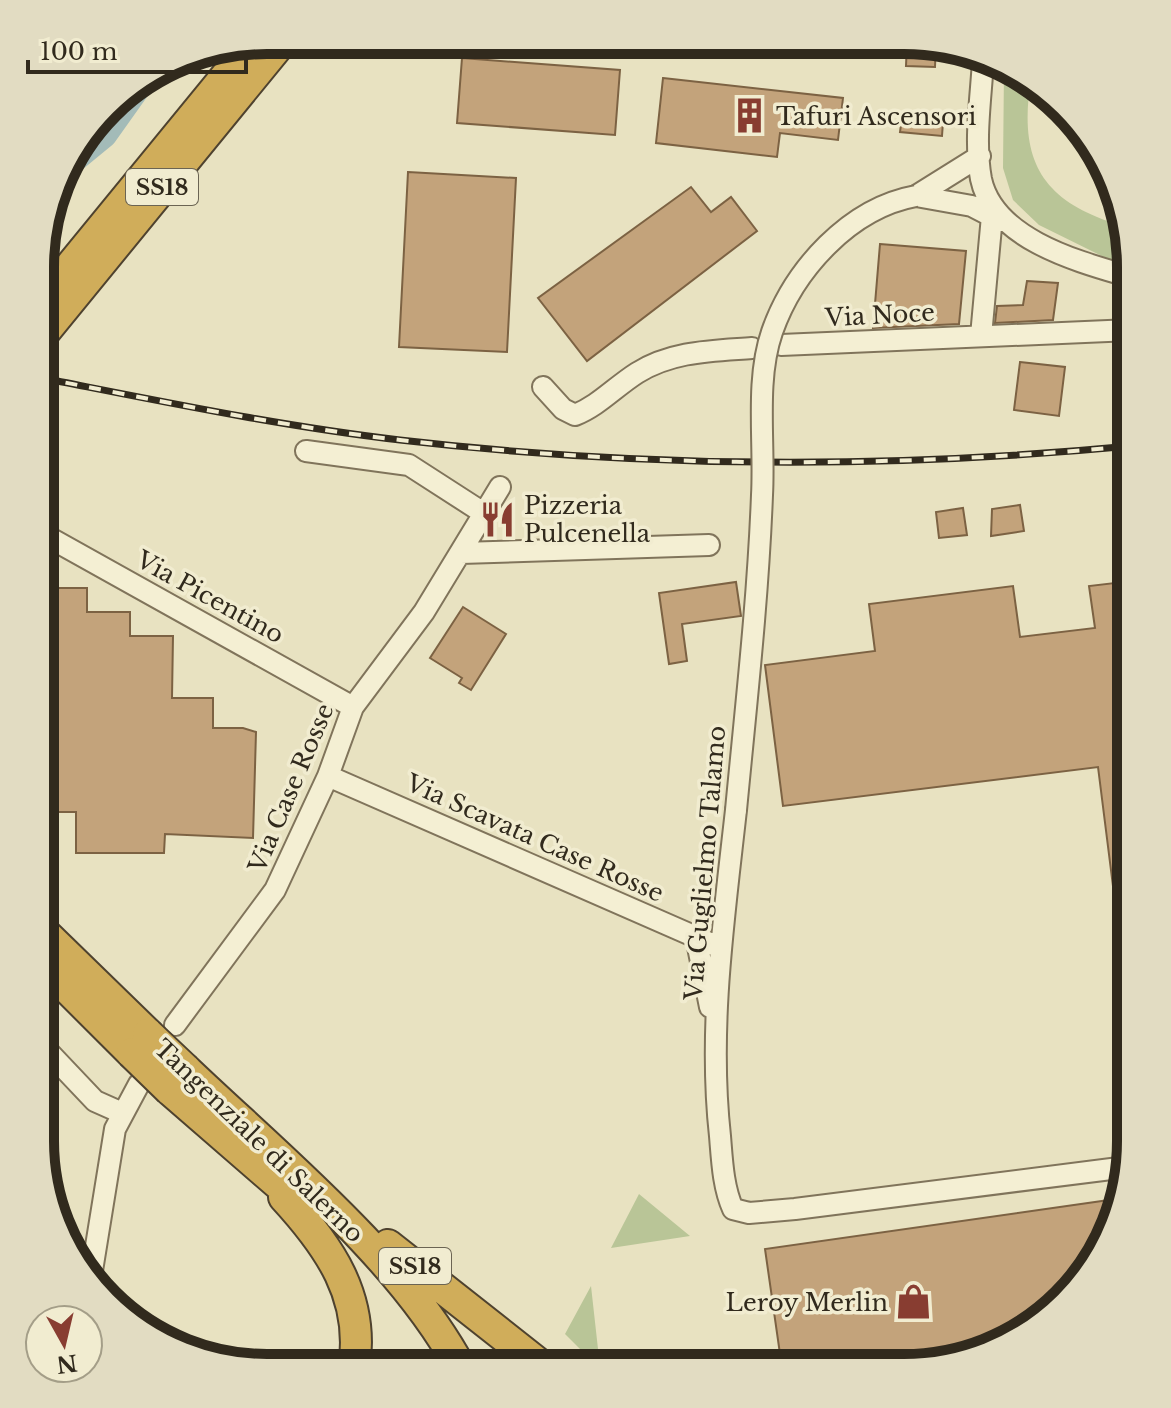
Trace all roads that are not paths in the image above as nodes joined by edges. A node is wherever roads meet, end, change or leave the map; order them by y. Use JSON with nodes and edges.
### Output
{"nodes":[{"id":1,"x":272,"y":54,"type":"edge"},
{"id":2,"x":243,"y":55,"type":"edge"},
{"id":3,"x":983,"y":69,"type":"edge"},
{"id":4,"x":980,"y":156,"type":"junction"},
{"id":5,"x":981,"y":179,"type":"junction"},
{"id":6,"x":943,"y":180,"type":"junction"},
{"id":7,"x":916,"y":196,"type":"junction"},
{"id":8,"x":955,"y":201,"type":"junction"},
{"id":9,"x":992,"y":216,"type":"junction"},
{"id":10,"x":1018,"y":231,"type":"junction"},
{"id":11,"x":1117,"y":273,"type":"edge"},
{"id":12,"x":54,"y":286,"type":"edge"},
{"id":13,"x":54,"y":320,"type":"edge"},
{"id":14,"x":1117,"y":331,"type":"edge"},
{"id":15,"x":981,"y":336,"type":"junction"},
{"id":16,"x":781,"y":345,"type":"dead end"},
{"id":17,"x":752,"y":348,"type":"dead end"},
{"id":18,"x":543,"y":387,"type":"dead end"},
{"id":19,"x":306,"y":451,"type":"dead end"},
{"id":20,"x":500,"y":487,"type":"dead end"},
{"id":21,"x":485,"y":514,"type":"junction"},
{"id":22,"x":54,"y":540,"type":"edge"},
{"id":23,"x":709,"y":545,"type":"dead end"},
{"id":24,"x":461,"y":553,"type":"junction"},
{"id":25,"x":353,"y":707,"type":"junction"},
{"id":26,"x":328,"y":776,"type":"junction"},
{"id":27,"x":696,"y":937,"type":"junction"},
{"id":28,"x":54,"y":943,"type":"edge"},
{"id":29,"x":721,"y":948,"type":"junction"},
{"id":30,"x":54,"y":971,"type":"edge"},
{"id":31,"x":152,"y":1038,"type":"junction"},
{"id":32,"x":716,"y":1039,"type":"junction"},
{"id":33,"x":54,"y":1058,"type":"edge"},
{"id":34,"x":139,"y":1084,"type":"dead end"},
{"id":35,"x":122,"y":1113,"type":"junction"},
{"id":36,"x":1115,"y":1168,"type":"edge"},
{"id":37,"x":275,"y":1169,"type":"junction"},
{"id":38,"x":1100,"y":1170,"type":"junction"},
{"id":39,"x":1115,"y":1172,"type":"edge"},
{"id":40,"x":93,"y":1264,"type":"edge"},
{"id":41,"x":355,"y":1354,"type":"edge"},
{"id":42,"x":435,"y":1354,"type":"edge"},
{"id":43,"x":452,"y":1354,"type":"edge"},
{"id":44,"x":525,"y":1354,"type":"edge"}],
"edges":[{"from":1,"to":13,"type":"highway","number":"SS18"},
{"from":2,"to":12,"type":"highway","number":"SS18"},
{"from":3,"to":4,"type":"street"},
{"from":4,"to":5,"type":"street"},
{"from":4,"to":6,"type":"street"},
{"from":5,"to":6,"type":"street"},
{"from":5,"to":8,"type":"street"},
{"from":5,"to":10,"type":"street"},
{"from":6,"to":7,"type":"street"},
{"from":7,"to":8,"type":"street"},
{"from":7,"to":29,"type":"street","name":"Via Guglielmo Talamo","bridge":true},
{"from":8,"to":9,"type":"street"},
{"from":9,"to":10,"type":"street"},
{"from":9,"to":15,"type":"street"},
{"from":10,"to":11,"type":"street"},
{"from":14,"to":15,"type":"street","name":"Via Noce"},
{"from":15,"to":16,"type":"street","name":"Via Noce"},
{"from":17,"to":18,"type":"street"},
{"from":19,"to":21,"type":"street"},
{"from":20,"to":21,"type":"street","name":"Via Case Rosse"},
{"from":21,"to":24,"type":"street","name":"Via Case Rosse"},
{"from":22,"to":25,"type":"street","name":"Via Picentino"},
{"from":23,"to":24,"type":"street"},
{"from":24,"to":25,"type":"street","name":"Via Case Rosse"},
{"from":25,"to":26,"type":"street","name":"Via Case Rosse"},
{"from":26,"to":27,"type":"street","name":"Via Scavata Case Rosse"},
{"from":26,"to":31,"type":"street","name":"Via Case Rosse"},
{"from":27,"to":29,"type":"street","name":"Via Scavata Case Rosse"},
{"from":27,"to":32,"type":"street"},
{"from":28,"to":31,"type":"highway","name":"Tangenziale di Salerno","number":"SS18"},
{"from":29,"to":32,"type":"street","name":"Via Guglielmo Talamo"},
{"from":30,"to":31,"type":"highway","name":"Tangenziale di Salerno","number":"SS18"},
{"from":31,"to":37,"type":"highway","name":"Tangenziale di Salerno","number":"SS18","bridge":true},
{"from":32,"to":38,"type":"street","name":"Via Guglielmo Talamo"},
{"from":33,"to":35,"type":"street"},
{"from":34,"to":35,"type":"street"},
{"from":35,"to":40,"type":"street"},
{"from":36,"to":38,"type":"street","name":"Via Guglielmo Talamo"},
{"from":37,"to":41,"type":"highway","number":"SS18"},
{"from":37,"to":42,"type":"highway","name":"Tangenziale di Salerno","number":"SS18"},
{"from":37,"to":43,"type":"highway","name":"Tangenziale di Salerno","number":"SS18"},
{"from":37,"to":44,"type":"highway","number":"SS18"},
{"from":38,"to":39,"type":"street"}]}
